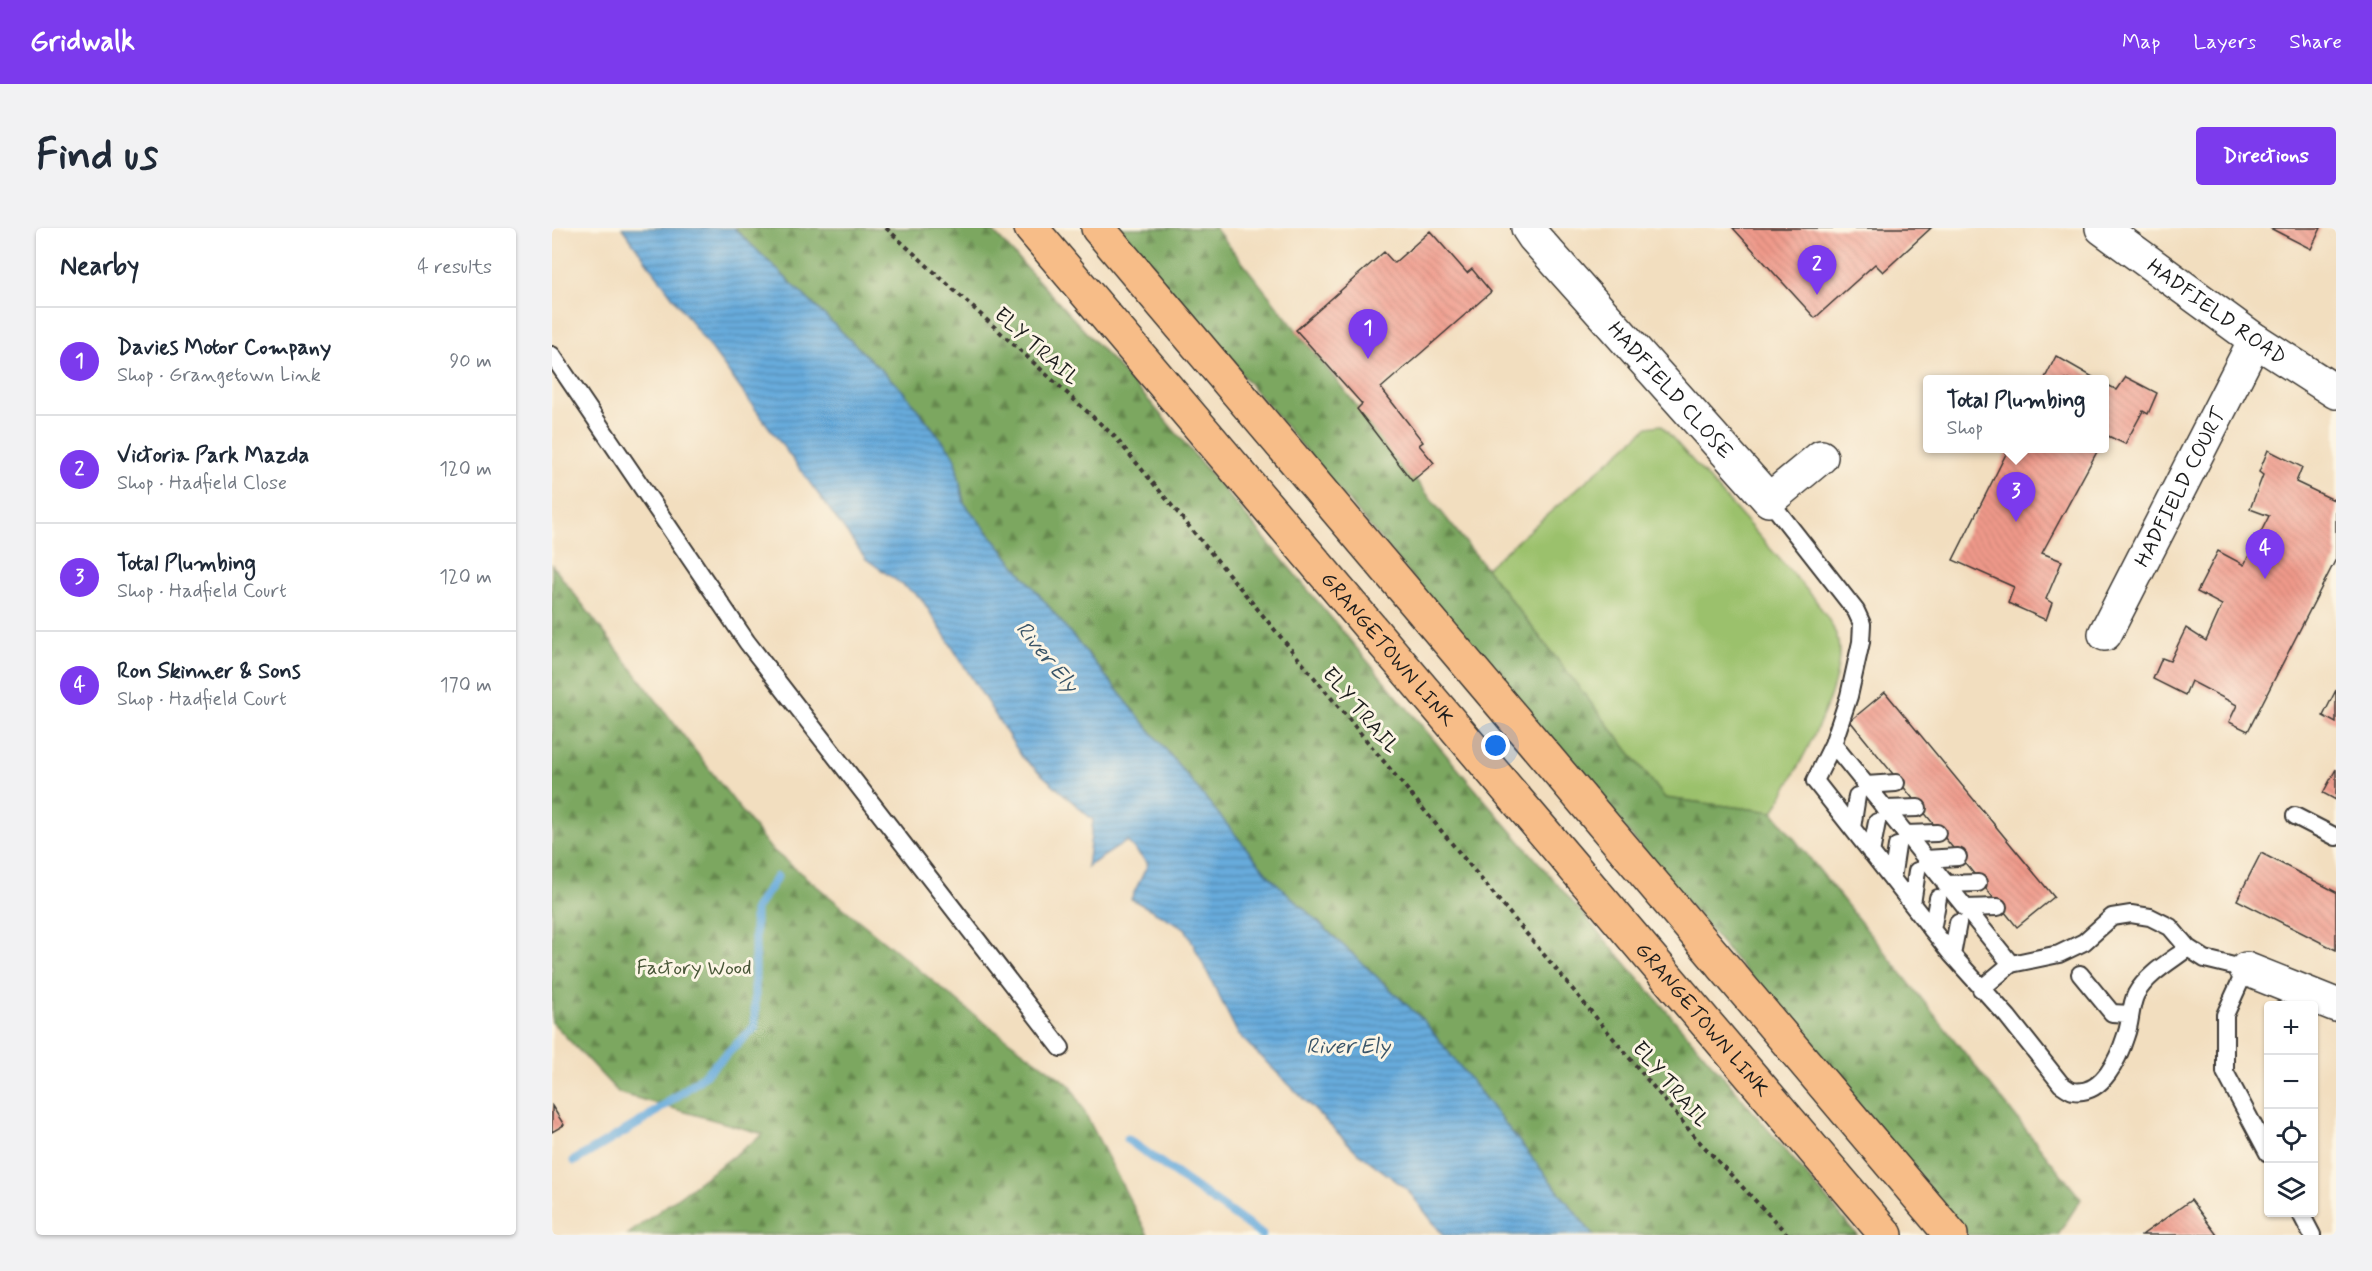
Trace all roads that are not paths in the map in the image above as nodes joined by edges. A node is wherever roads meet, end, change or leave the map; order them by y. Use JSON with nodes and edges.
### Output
{"nodes":[{"id":1,"x":1031,"y":228,"type":"edge"},
{"id":2,"x":1098,"y":228,"type":"edge"},
{"id":3,"x":1528,"y":228,"type":"edge"},
{"id":4,"x":2102,"y":228,"type":"edge"},
{"id":5,"x":2254,"y":340,"type":"junction"},
{"id":6,"x":552,"y":356,"type":"edge"},
{"id":7,"x":2336,"y":392,"type":"edge"},
{"id":8,"x":1821,"y":457,"type":"dead end"},
{"id":9,"x":1769,"y":500,"type":"junction"},
{"id":10,"x":2105,"y":634,"type":"dead end"},
{"id":11,"x":1833,"y":744,"type":"junction"},
{"id":12,"x":1896,"y":783,"type":"dead end"},
{"id":13,"x":1862,"y":791,"type":"junction"},
{"id":14,"x":1918,"y":808,"type":"dead end"},
{"id":15,"x":1881,"y":816,"type":"junction"},
{"id":16,"x":2295,"y":816,"type":"dead end"},
{"id":17,"x":1852,"y":828,"type":"junction"},
{"id":18,"x":1937,"y":833,"type":"dead end"},
{"id":19,"x":2336,"y":837,"type":"edge"},
{"id":20,"x":1901,"y":840,"type":"junction"},
{"id":21,"x":1871,"y":853,"type":"junction"},
{"id":22,"x":1958,"y":857,"type":"dead end"},
{"id":23,"x":1921,"y":865,"type":"junction"},
{"id":24,"x":1892,"y":879,"type":"junction"},
{"id":25,"x":1978,"y":883,"type":"dead end"},
{"id":26,"x":1941,"y":891,"type":"junction"},
{"id":27,"x":1912,"y":904,"type":"junction"},
{"id":28,"x":1998,"y":907,"type":"dead end"},
{"id":29,"x":1961,"y":916,"type":"junction"},
{"id":30,"x":1932,"y":930,"type":"junction"},
{"id":31,"x":2188,"y":948,"type":"junction"},
{"id":32,"x":1952,"y":955,"type":"junction"},
{"id":33,"x":2011,"y":964,"type":"junction"},
{"id":34,"x":2246,"y":969,"type":"junction"},
{"id":35,"x":2080,"y":974,"type":"dead end"},
{"id":36,"x":1981,"y":989,"type":"junction"},
{"id":37,"x":2336,"y":1005,"type":"edge"},
{"id":38,"x":2130,"y":1014,"type":"junction"},
{"id":39,"x":1061,"y":1048,"type":"dead end"},
{"id":40,"x":2264,"y":1145,"type":"edge"},
{"id":41,"x":2303,"y":1217,"type":"edge"},
{"id":42,"x":1886,"y":1235,"type":"edge"},
{"id":43,"x":1951,"y":1235,"type":"edge"},
{"id":44,"x":2312,"y":1235,"type":"edge"}],
"edges":[{"from":1,"to":42,"type":"main road","name":"GRANGETOWN LINK"},
{"from":2,"to":43,"type":"main road"},
{"from":3,"to":9,"type":"street","name":"HADFIELD CLOSE"},
{"from":4,"to":5,"type":"street","name":"HADFIELD ROAD"},
{"from":5,"to":7,"type":"street","name":"HADFIELD ROAD"},
{"from":5,"to":10,"type":"street","name":"HADFIELD COURT"},
{"from":6,"to":39,"type":"lane"},
{"from":8,"to":9,"type":"street"},
{"from":9,"to":11,"type":"lane"},
{"from":11,"to":13,"type":"lane"},
{"from":11,"to":17,"type":"lane"},
{"from":12,"to":13,"type":"lane"},
{"from":13,"to":15,"type":"lane"},
{"from":13,"to":17,"type":"lane"},
{"from":14,"to":15,"type":"lane"},
{"from":15,"to":20,"type":"lane"},
{"from":15,"to":21,"type":"lane"},
{"from":16,"to":19,"type":"lane"},
{"from":17,"to":21,"type":"lane"},
{"from":18,"to":20,"type":"lane"},
{"from":20,"to":23,"type":"lane"},
{"from":20,"to":24,"type":"lane"},
{"from":21,"to":24,"type":"lane"},
{"from":22,"to":23,"type":"lane"},
{"from":23,"to":26,"type":"lane"},
{"from":23,"to":27,"type":"lane"},
{"from":24,"to":27,"type":"lane"},
{"from":25,"to":26,"type":"lane"},
{"from":26,"to":29,"type":"lane"},
{"from":26,"to":30,"type":"lane"},
{"from":27,"to":30,"type":"lane"},
{"from":28,"to":29,"type":"lane"},
{"from":29,"to":32,"type":"lane"},
{"from":29,"to":33,"type":"lane"},
{"from":30,"to":32,"type":"lane"},
{"from":31,"to":33,"type":"lane"},
{"from":31,"to":34,"type":"lane"},
{"from":31,"to":38,"type":"lane"},
{"from":32,"to":36,"type":"lane"},
{"from":33,"to":36,"type":"lane"},
{"from":34,"to":37,"type":"street"},
{"from":34,"to":40,"type":"lane"},
{"from":35,"to":38,"type":"lane"},
{"from":36,"to":38,"type":"lane"},
{"from":41,"to":44,"type":"lane"}]}
